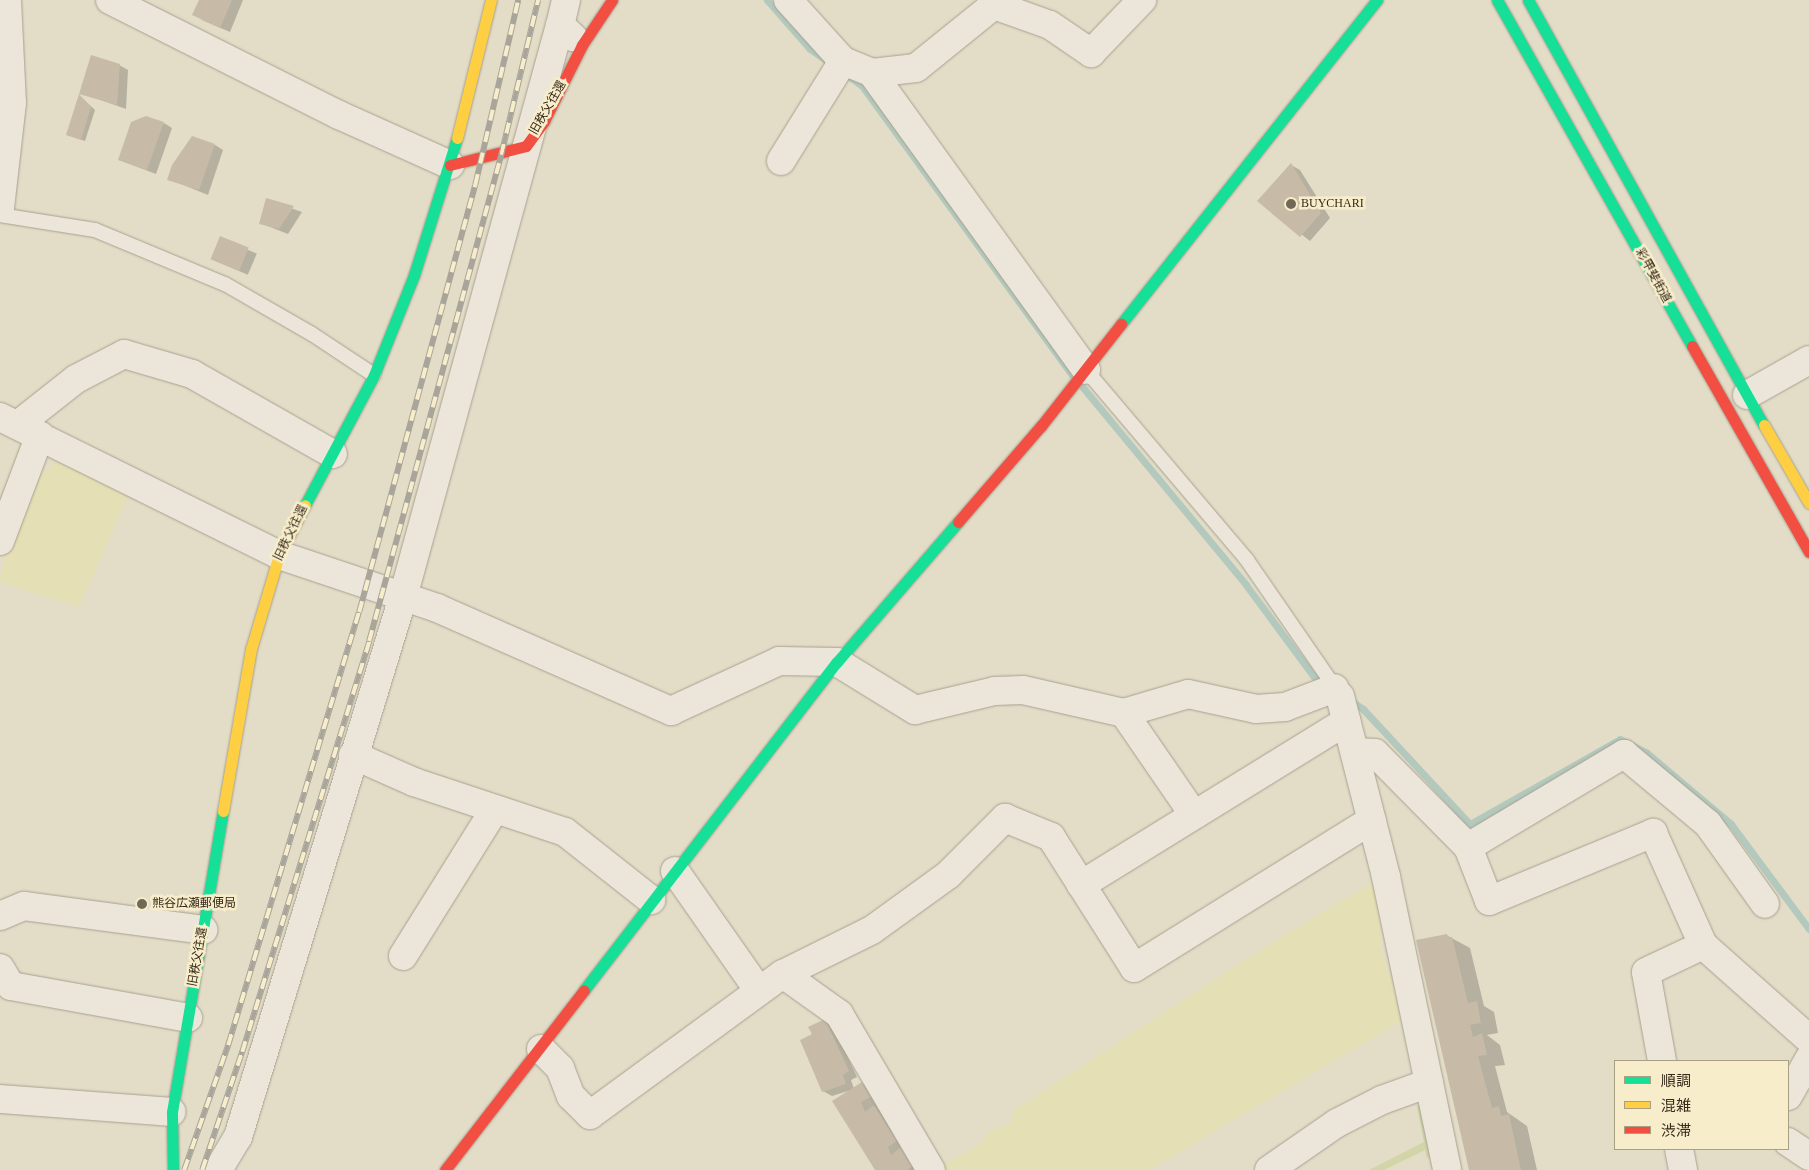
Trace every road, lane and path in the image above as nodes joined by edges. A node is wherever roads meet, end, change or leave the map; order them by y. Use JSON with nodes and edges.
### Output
{"nodes":[{"id":1,"x":7,"y":0,"type":"edge"},
{"id":2,"x":110,"y":0,"type":"edge"},
{"id":3,"x":491,"y":0,"type":"edge"},
{"id":4,"x":612,"y":0,"type":"edge"},
{"id":5,"x":788,"y":0,"type":"edge"},
{"id":6,"x":1142,"y":0,"type":"edge"},
{"id":7,"x":1377,"y":0,"type":"edge"},
{"id":8,"x":1497,"y":0,"type":"edge"},
{"id":9,"x":1528,"y":0,"type":"edge"},
{"id":10,"x":563,"y":12,"type":"edge"},
{"id":11,"x":582,"y":45,"type":"junction"},
{"id":12,"x":843,"y":61,"type":"junction"},
{"id":13,"x":872,"y":73,"type":"junction"},
{"id":14,"x":526,"y":146,"type":"junction"},
{"id":15,"x":781,"y":161,"type":"dead end"},
{"id":16,"x":450,"y":165,"type":"junction"},
{"id":17,"x":0,"y":208,"type":"edge"},
{"id":18,"x":0,"y":215,"type":"edge"},
{"id":19,"x":1809,"y":360,"type":"edge"},
{"id":20,"x":1086,"y":370,"type":"junction"},
{"id":21,"x":374,"y":375,"type":"junction"},
{"id":22,"x":1747,"y":395,"type":"junction"},
{"id":23,"x":20,"y":425,"type":"edge"},
{"id":24,"x":334,"y":454,"type":"junction"},
{"id":25,"x":1809,"y":503,"type":"edge"},
{"id":26,"x":0,"y":541,"type":"edge"},
{"id":27,"x":1809,"y":552,"type":"edge"},
{"id":28,"x":279,"y":555,"type":"junction"},
{"id":29,"x":403,"y":597,"type":"junction"},
{"id":30,"x":838,"y":662,"type":"junction"},
{"id":31,"x":1341,"y":701,"type":"junction"},
{"id":32,"x":1124,"y":713,"type":"junction"},
{"id":33,"x":1355,"y":752,"type":"junction"},
{"id":34,"x":353,"y":755,"type":"junction"},
{"id":35,"x":495,"y":809,"type":"junction"},
{"id":36,"x":1194,"y":815,"type":"junction"},
{"id":37,"x":1372,"y":820,"type":"junction"},
{"id":38,"x":1468,"y":847,"type":"junction"},
{"id":39,"x":675,"y":871,"type":"junction"},
{"id":40,"x":1082,"y":885,"type":"junction"},
{"id":41,"x":651,"y":900,"type":"junction"},
{"id":42,"x":1765,"y":904,"type":"dead end"},
{"id":43,"x":0,"y":916,"type":"edge"},
{"id":44,"x":203,"y":930,"type":"junction"},
{"id":45,"x":1703,"y":944,"type":"junction"},
{"id":46,"x":403,"y":956,"type":"dead end"},
{"id":47,"x":0,"y":968,"type":"edge"},
{"id":48,"x":783,"y":974,"type":"junction"},
{"id":49,"x":758,"y":990,"type":"junction"},
{"id":50,"x":188,"y":1018,"type":"junction"},
{"id":51,"x":1809,"y":1038,"type":"edge"},
{"id":52,"x":541,"y":1049,"type":"junction"},
{"id":53,"x":1809,"y":1058,"type":"edge"},
{"id":54,"x":1662,"y":1060,"type":"edge"},
{"id":55,"x":1430,"y":1083,"type":"junction"},
{"id":56,"x":1789,"y":1094,"type":"edge"},
{"id":57,"x":0,"y":1099,"type":"edge"},
{"id":58,"x":172,"y":1112,"type":"junction"},
{"id":59,"x":1789,"y":1143,"type":"edge"},
{"id":60,"x":1678,"y":1150,"type":"edge"},
{"id":61,"x":1809,"y":1156,"type":"edge"},
{"id":62,"x":173,"y":1170,"type":"edge"},
{"id":63,"x":218,"y":1170,"type":"edge"},
{"id":64,"x":445,"y":1170,"type":"edge"},
{"id":65,"x":931,"y":1170,"type":"edge"},
{"id":66,"x":1269,"y":1170,"type":"edge"},
{"id":67,"x":1447,"y":1170,"type":"edge"},
{"id":68,"x":1682,"y":1170,"type":"edge"}],
"edges":[{"from":1,"to":17,"type":"street"},
{"from":2,"to":16,"type":"street"},
{"from":3,"to":16,"type":"main road"},
{"from":4,"to":11,"type":"main road","name":"旧秩父往還"},
{"from":5,"to":12,"type":"street"},
{"from":6,"to":13,"type":"street"},
{"from":7,"to":20,"type":"main road"},
{"from":8,"to":27,"type":"main road","name":"彩甲斐街道"},
{"from":9,"to":22,"type":"main road","name":"彩甲斐街道"},
{"from":10,"to":11,"type":"street"},
{"from":10,"to":14,"type":"street"},
{"from":11,"to":14,"type":"main road","name":"旧秩父往還"},
{"from":12,"to":13,"type":"street"},
{"from":12,"to":15,"type":"street"},
{"from":13,"to":20,"type":"street"},
{"from":14,"to":16,"type":"main road","name":"旧秩父往還"},
{"from":14,"to":29,"type":"street"},
{"from":16,"to":21,"type":"main road","name":"旧秩父往還"},
{"from":18,"to":21,"type":"lane"},
{"from":19,"to":22,"type":"street"},
{"from":20,"to":30,"type":"main road"},
{"from":20,"to":31,"type":"lane"},
{"from":21,"to":24,"type":"main road","name":"旧秩父往還"},
{"from":22,"to":25,"type":"main road","name":"彩甲斐街道"},
{"from":23,"to":24,"type":"street"},
{"from":23,"to":26,"type":"street"},
{"from":23,"to":28,"type":"street"},
{"from":24,"to":28,"type":"main road","name":"旧秩父往還"},
{"from":28,"to":29,"type":"street"},
{"from":28,"to":44,"type":"main road","name":"旧秩父往還"},
{"from":29,"to":30,"type":"street"},
{"from":29,"to":34,"type":"street"},
{"from":30,"to":32,"type":"street"},
{"from":30,"to":39,"type":"main road"},
{"from":31,"to":32,"type":"street"},
{"from":31,"to":33,"type":"street"},
{"from":31,"to":36,"type":"street"},
{"from":32,"to":36,"type":"street"},
{"from":33,"to":37,"type":"street"},
{"from":33,"to":38,"type":"street"},
{"from":34,"to":35,"type":"street"},
{"from":34,"to":63,"type":"street"},
{"from":35,"to":41,"type":"street"},
{"from":35,"to":46,"type":"street"},
{"from":36,"to":40,"type":"street"},
{"from":37,"to":40,"type":"street"},
{"from":37,"to":55,"type":"street"},
{"from":38,"to":42,"type":"street"},
{"from":38,"to":45,"type":"street"},
{"from":39,"to":41,"type":"main road"},
{"from":39,"to":49,"type":"street"},
{"from":40,"to":48,"type":"street"},
{"from":41,"to":52,"type":"main road"},
{"from":43,"to":44,"type":"street"},
{"from":44,"to":50,"type":"main road","name":"旧秩父往還"},
{"from":45,"to":51,"type":"street"},
{"from":45,"to":54,"type":"street"},
{"from":47,"to":50,"type":"street"},
{"from":48,"to":49,"type":"street"},
{"from":48,"to":65,"type":"street"},
{"from":49,"to":52,"type":"street"},
{"from":50,"to":58,"type":"main road","name":"旧秩父往還"},
{"from":52,"to":64,"type":"main road"},
{"from":53,"to":56,"type":"street"},
{"from":55,"to":66,"type":"street"},
{"from":55,"to":67,"type":"street"},
{"from":57,"to":58,"type":"street"},
{"from":58,"to":62,"type":"main road","name":"旧秩父往還"},
{"from":59,"to":61,"type":"street"},
{"from":60,"to":68,"type":"street"}]}
